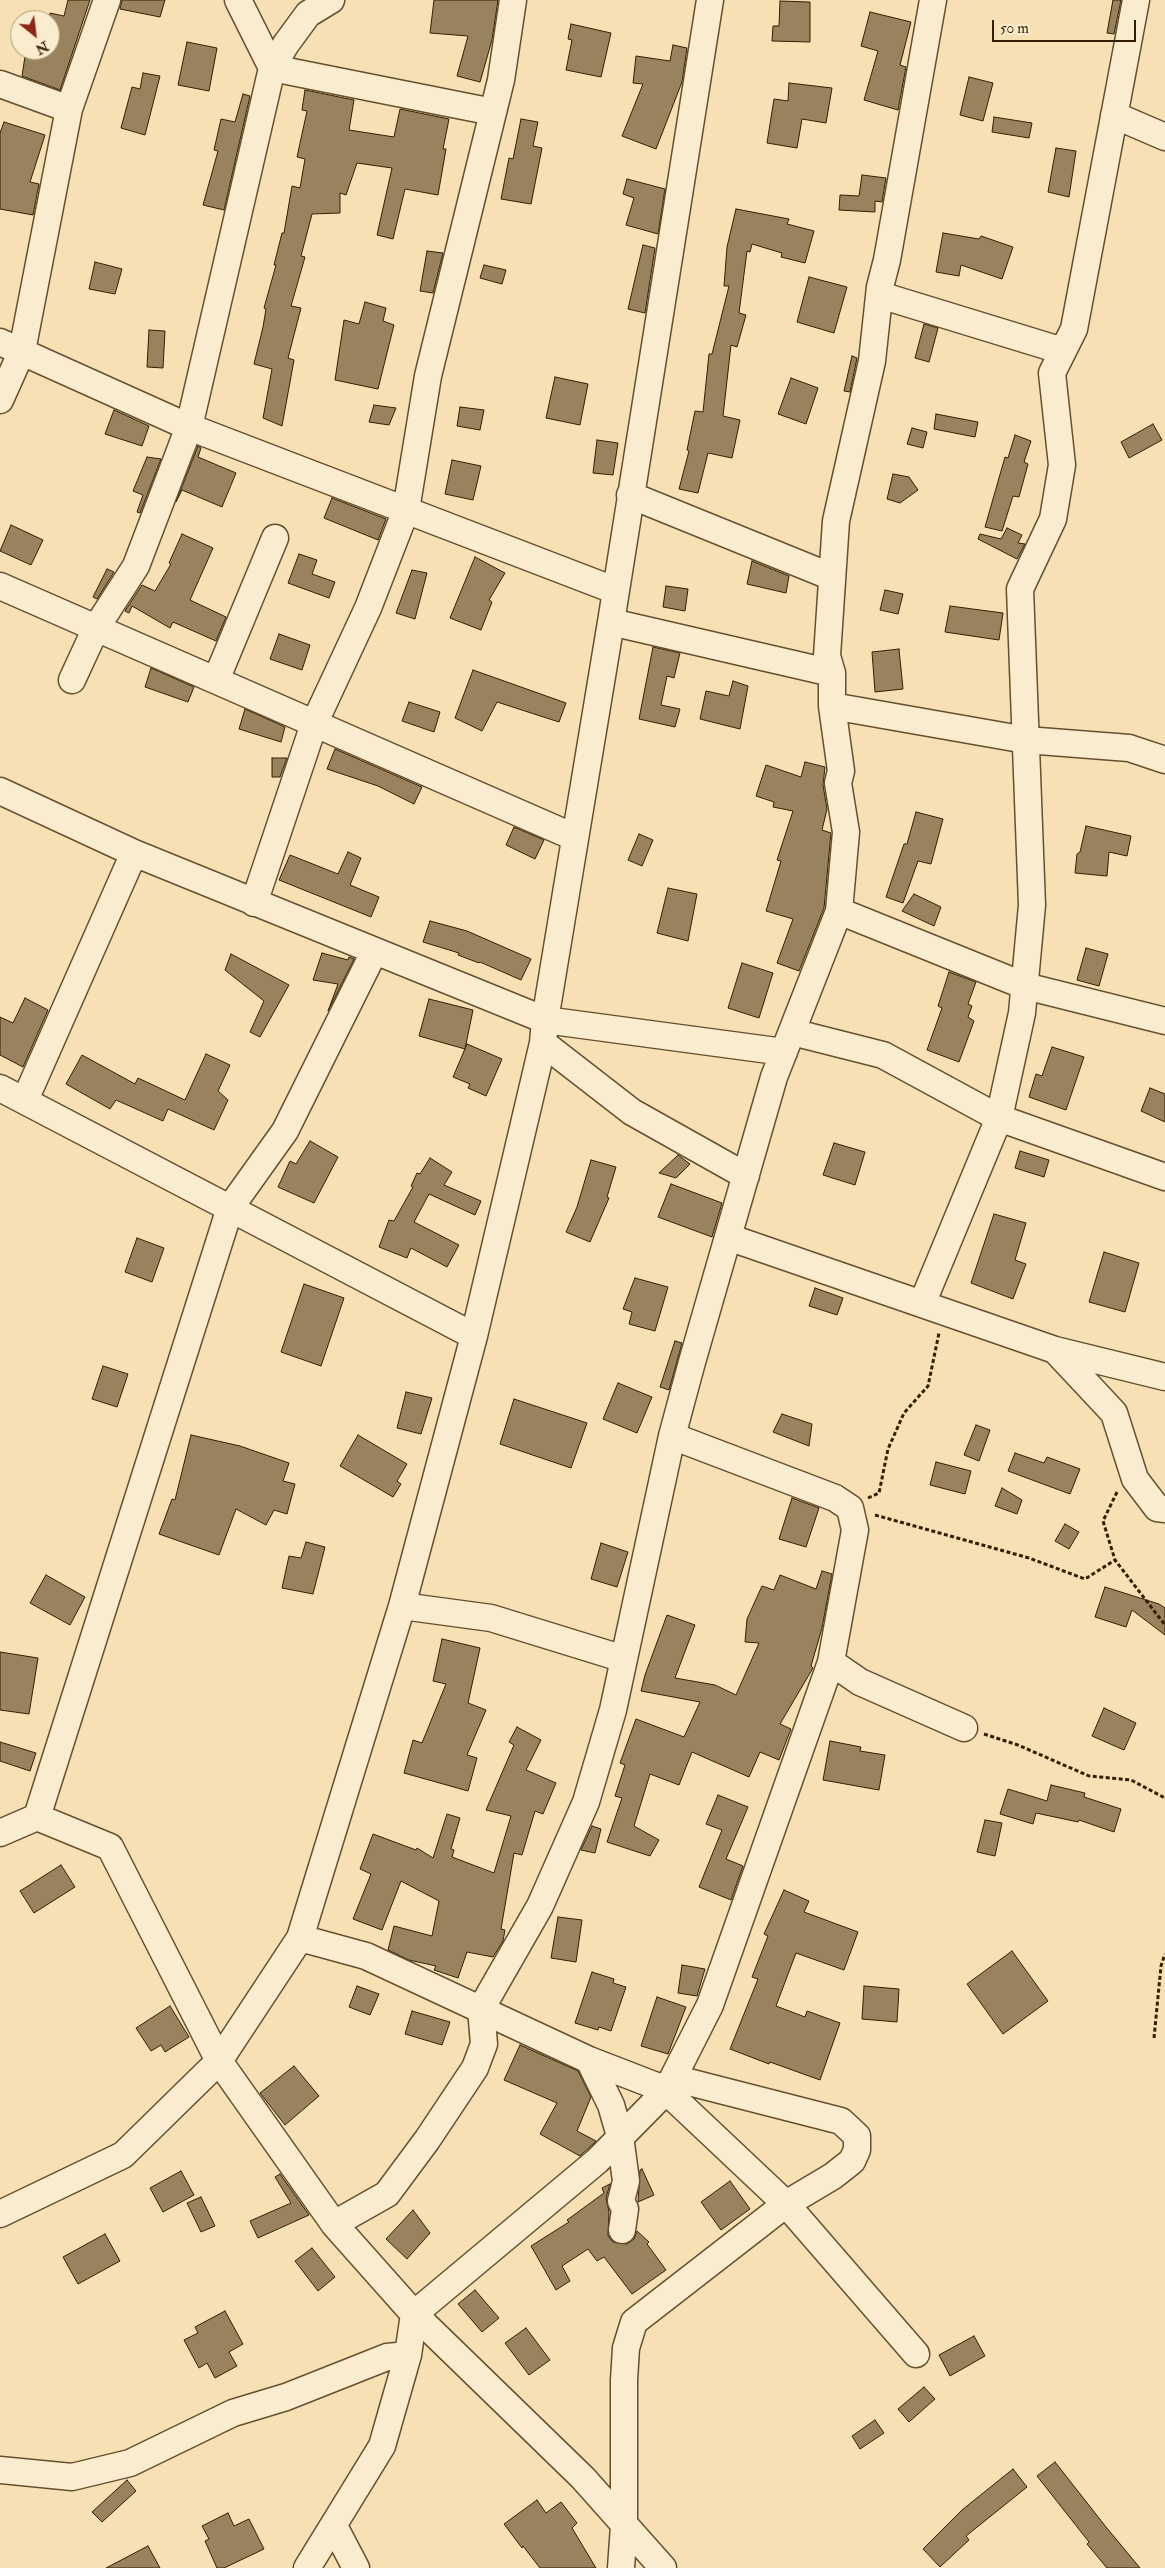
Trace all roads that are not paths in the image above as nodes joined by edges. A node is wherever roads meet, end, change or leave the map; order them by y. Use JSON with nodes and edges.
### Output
{"nodes":[{"id":1,"x":106,"y":0,"type":"edge"},
{"id":2,"x":238,"y":0,"type":"edge"},
{"id":3,"x":331,"y":0,"type":"edge"},
{"id":4,"x":513,"y":0,"type":"edge"},
{"id":5,"x":710,"y":0,"type":"edge"},
{"id":6,"x":933,"y":0,"type":"edge"},
{"id":7,"x":1136,"y":0,"type":"edge"},
{"id":8,"x":272,"y":68,"type":"junction"},
{"id":9,"x":0,"y":84,"type":"edge"},
{"id":10,"x":69,"y":109,"type":"junction"},
{"id":11,"x":493,"y":112,"type":"junction"},
{"id":12,"x":1114,"y":114,"type":"junction"},
{"id":13,"x":1165,"y":137,"type":"edge"},
{"id":14,"x":880,"y":295,"type":"junction"},
{"id":15,"x":11,"y":347,"type":"edge"},
{"id":16,"x":1063,"y":351,"type":"junction"},
{"id":17,"x":0,"y":400,"type":"edge"},
{"id":18,"x":189,"y":427,"type":"junction"},
{"id":19,"x":630,"y":495,"type":"junction"},
{"id":20,"x":406,"y":510,"type":"junction"},
{"id":21,"x":275,"y":538,"type":"dead end"},
{"id":22,"x":832,"y":577,"type":"junction"},
{"id":23,"x":0,"y":586,"type":"edge"},
{"id":24,"x":614,"y":590,"type":"junction"},
{"id":25,"x":611,"y":622,"type":"junction"},
{"id":26,"x":96,"y":628,"type":"junction"},
{"id":27,"x":832,"y":673,"type":"junction"},
{"id":28,"x":72,"y":680,"type":"dead end"},
{"id":29,"x":216,"y":680,"type":"junction"},
{"id":30,"x":832,"y":706,"type":"junction"},
{"id":31,"x":314,"y":724,"type":"junction"},
{"id":32,"x":1026,"y":740,"type":"junction"},
{"id":33,"x":1165,"y":760,"type":"edge"},
{"id":34,"x":0,"y":791,"type":"edge"},
{"id":35,"x":574,"y":837,"type":"junction"},
{"id":36,"x":134,"y":853,"type":"junction"},
{"id":37,"x":254,"y":903,"type":"junction"},
{"id":38,"x":840,"y":911,"type":"junction"},
{"id":39,"x":374,"y":952,"type":"junction"},
{"id":40,"x":1025,"y":986,"type":"junction"},
{"id":41,"x":1165,"y":1021,"type":"edge"},
{"id":42,"x":544,"y":1032,"type":"junction"},
{"id":43,"x":788,"y":1042,"type":"junction"},
{"id":44,"x":0,"y":1088,"type":"edge"},
{"id":45,"x":25,"y":1100,"type":"junction"},
{"id":46,"x":999,"y":1118,"type":"junction"},
{"id":47,"x":746,"y":1176,"type":"junction"},
{"id":48,"x":1165,"y":1177,"type":"edge"},
{"id":49,"x":230,"y":1208,"type":"junction"},
{"id":50,"x":728,"y":1237,"type":"junction"},
{"id":51,"x":934,"y":1308,"type":"junction"},
{"id":52,"x":474,"y":1336,"type":"junction"},
{"id":53,"x":1055,"y":1350,"type":"junction"},
{"id":54,"x":1165,"y":1377,"type":"edge"},
{"id":55,"x":672,"y":1436,"type":"junction"},
{"id":56,"x":1165,"y":1509,"type":"edge"},
{"id":57,"x":402,"y":1606,"type":"junction"},
{"id":58,"x":624,"y":1660,"type":"junction"},
{"id":59,"x":831,"y":1662,"type":"junction"},
{"id":60,"x":964,"y":1728,"type":"road end"},
{"id":61,"x":37,"y":1817,"type":"junction"},
{"id":62,"x":0,"y":1833,"type":"edge"},
{"id":63,"x":300,"y":1938,"type":"junction"},
{"id":64,"x":481,"y":2009,"type":"junction"},
{"id":65,"x":590,"y":2060,"type":"junction"},
{"id":66,"x":219,"y":2061,"type":"junction"},
{"id":67,"x":669,"y":2084,"type":"junction"},
{"id":68,"x":620,"y":2136,"type":"junction"},
{"id":69,"x":786,"y":2204,"type":"junction"},
{"id":70,"x":0,"y":2214,"type":"edge"},
{"id":71,"x":334,"y":2224,"type":"junction"},
{"id":72,"x":622,"y":2230,"type":"dead end"},
{"id":73,"x":414,"y":2314,"type":"junction"},
{"id":74,"x":916,"y":2354,"type":"dead end"},
{"id":75,"x":408,"y":2355,"type":"junction"},
{"id":76,"x":0,"y":2470,"type":"edge"},
{"id":77,"x":334,"y":2526,"type":"junction"},
{"id":78,"x":624,"y":2526,"type":"junction"},
{"id":79,"x":307,"y":2568,"type":"edge"},
{"id":80,"x":356,"y":2568,"type":"edge"},
{"id":81,"x":621,"y":2568,"type":"edge"},
{"id":82,"x":663,"y":2568,"type":"edge"}],
"edges":[{"from":1,"to":10,"type":"street"},
{"from":2,"to":8,"type":"street"},
{"from":3,"to":8,"type":"street"},
{"from":4,"to":11,"type":"street"},
{"from":5,"to":19,"type":"street"},
{"from":6,"to":14,"type":"street"},
{"from":7,"to":12,"type":"street"},
{"from":8,"to":11,"type":"street"},
{"from":8,"to":18,"type":"street"},
{"from":9,"to":10,"type":"street"},
{"from":10,"to":15,"type":"street"},
{"from":11,"to":20,"type":"street"},
{"from":12,"to":13,"type":"street"},
{"from":12,"to":16,"type":"street"},
{"from":14,"to":16,"type":"street"},
{"from":14,"to":22,"type":"street"},
{"from":15,"to":17,"type":"street"},
{"from":15,"to":18,"type":"street"},
{"from":16,"to":32,"type":"street"},
{"from":18,"to":20,"type":"street"},
{"from":18,"to":26,"type":"street"},
{"from":19,"to":22,"type":"street"},
{"from":19,"to":24,"type":"street"},
{"from":20,"to":24,"type":"street"},
{"from":20,"to":31,"type":"street"},
{"from":21,"to":29,"type":"street"},
{"from":22,"to":27,"type":"street"},
{"from":23,"to":26,"type":"street"},
{"from":24,"to":25,"type":"street"},
{"from":25,"to":27,"type":"street"},
{"from":25,"to":35,"type":"street"},
{"from":26,"to":28,"type":"street"},
{"from":26,"to":29,"type":"street"},
{"from":27,"to":30,"type":"street"},
{"from":29,"to":31,"type":"street"},
{"from":30,"to":32,"type":"street"},
{"from":30,"to":38,"type":"street"},
{"from":31,"to":35,"type":"street"},
{"from":31,"to":37,"type":"street"},
{"from":32,"to":33,"type":"street"},
{"from":32,"to":40,"type":"street"},
{"from":34,"to":36,"type":"street"},
{"from":35,"to":42,"type":"street"},
{"from":36,"to":37,"type":"street"},
{"from":36,"to":45,"type":"street"},
{"from":37,"to":39,"type":"street"},
{"from":38,"to":40,"type":"street"},
{"from":38,"to":43,"type":"street"},
{"from":39,"to":42,"type":"street"},
{"from":39,"to":49,"type":"street"},
{"from":40,"to":41,"type":"street"},
{"from":40,"to":46,"type":"street"},
{"from":42,"to":43,"type":"street"},
{"from":42,"to":47,"type":"street"},
{"from":42,"to":52,"type":"street"},
{"from":43,"to":46,"type":"street"},
{"from":43,"to":47,"type":"street"},
{"from":44,"to":45,"type":"street"},
{"from":45,"to":49,"type":"street"},
{"from":46,"to":48,"type":"street"},
{"from":46,"to":51,"type":"street"},
{"from":47,"to":50,"type":"street"},
{"from":49,"to":52,"type":"street"},
{"from":49,"to":61,"type":"street"},
{"from":50,"to":51,"type":"street"},
{"from":50,"to":55,"type":"street"},
{"from":51,"to":53,"type":"street"},
{"from":52,"to":57,"type":"street"},
{"from":53,"to":54,"type":"street"},
{"from":53,"to":56,"type":"street"},
{"from":55,"to":58,"type":"street"},
{"from":55,"to":59,"type":"street"},
{"from":57,"to":58,"type":"street"},
{"from":57,"to":63,"type":"street"},
{"from":58,"to":64,"type":"street"},
{"from":59,"to":60,"type":"street"},
{"from":59,"to":67,"type":"street"},
{"from":61,"to":62,"type":"street"},
{"from":61,"to":66,"type":"street"},
{"from":63,"to":64,"type":"street"},
{"from":63,"to":66,"type":"street"},
{"from":64,"to":65,"type":"street"},
{"from":64,"to":71,"type":"street"},
{"from":65,"to":67,"type":"street"},
{"from":65,"to":68,"type":"street"},
{"from":66,"to":70,"type":"street"},
{"from":66,"to":71,"type":"street"},
{"from":67,"to":68,"type":"street"},
{"from":67,"to":69,"type":"street"},
{"from":67,"to":69,"type":"street"},
{"from":68,"to":72,"type":"street"},
{"from":68,"to":73,"type":"street"},
{"from":69,"to":74,"type":"street"},
{"from":69,"to":78,"type":"street"},
{"from":71,"to":73,"type":"street"},
{"from":73,"to":75,"type":"street"},
{"from":73,"to":78,"type":"street"},
{"from":75,"to":76,"type":"street"},
{"from":75,"to":77,"type":"street"},
{"from":77,"to":79,"type":"street"},
{"from":77,"to":80,"type":"street"},
{"from":78,"to":81,"type":"street"},
{"from":78,"to":82,"type":"street"}]}
